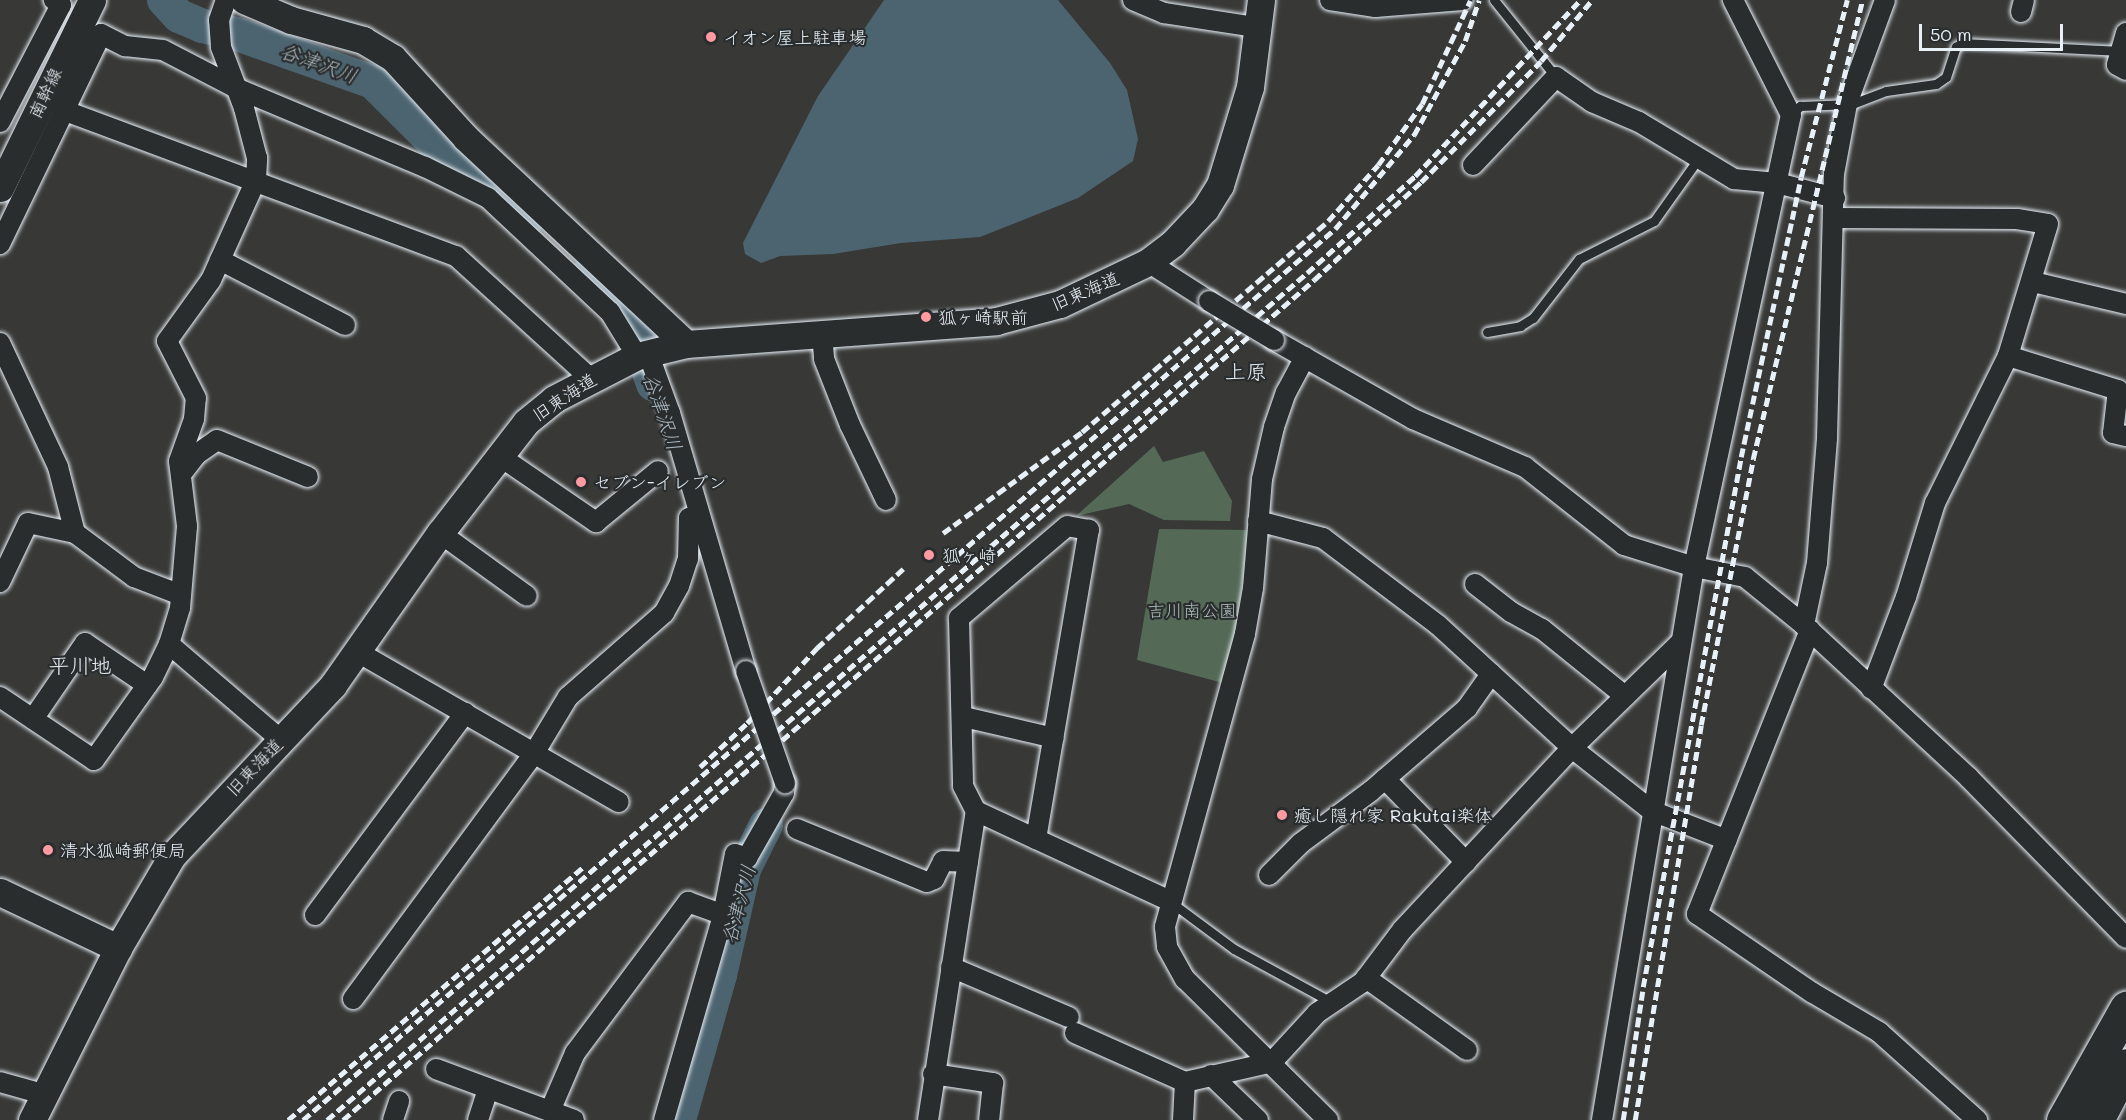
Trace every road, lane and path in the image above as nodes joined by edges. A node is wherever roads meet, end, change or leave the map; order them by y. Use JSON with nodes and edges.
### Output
{"nodes":[{"id":1,"x":54,"y":0,"type":"edge"},
{"id":2,"x":92,"y":0,"type":"edge"},
{"id":3,"x":226,"y":0,"type":"edge"},
{"id":4,"x":244,"y":0,"type":"edge"},
{"id":5,"x":1133,"y":0,"type":"edge"},
{"id":6,"x":1261,"y":0,"type":"edge"},
{"id":7,"x":1330,"y":0,"type":"edge"},
{"id":8,"x":1463,"y":0,"type":"edge"},
{"id":9,"x":1494,"y":0,"type":"edge"},
{"id":10,"x":1733,"y":0,"type":"edge"},
{"id":11,"x":1885,"y":0,"type":"edge"},
{"id":12,"x":1256,"y":27,"type":"junction"},
{"id":13,"x":2123,"y":42,"type":"edge"},
{"id":14,"x":2126,"y":70,"type":"edge"},
{"id":15,"x":1556,"y":77,"type":"junction"},
{"id":16,"x":236,"y":88,"type":"junction"},
{"id":17,"x":7,"y":90,"type":"edge"},
{"id":18,"x":1847,"y":104,"type":"junction"},
{"id":19,"x":63,"y":110,"type":"junction"},
{"id":20,"x":1791,"y":115,"type":"junction"},
{"id":21,"x":0,"y":122,"type":"edge"},
{"id":22,"x":1698,"y":159,"type":"junction"},
{"id":23,"x":1473,"y":165,"type":"dead end"},
{"id":24,"x":256,"y":180,"type":"junction"},
{"id":25,"x":1777,"y":183,"type":"junction"},
{"id":26,"x":0,"y":188,"type":"edge"},
{"id":27,"x":1835,"y":198,"type":"junction"},
{"id":28,"x":1835,"y":218,"type":"junction"},
{"id":29,"x":0,"y":244,"type":"edge"},
{"id":30,"x":220,"y":260,"type":"junction"},
{"id":31,"x":1148,"y":262,"type":"junction"},
{"id":32,"x":2033,"y":282,"type":"junction"},
{"id":33,"x":2126,"y":304,"type":"edge"},
{"id":34,"x":345,"y":325,"type":"dead end"},
{"id":35,"x":1487,"y":332,"type":"dead end"},
{"id":36,"x":822,"y":334,"type":"junction"},
{"id":37,"x":0,"y":343,"type":"edge"},
{"id":38,"x":686,"y":344,"type":"junction"},
{"id":39,"x":642,"y":354,"type":"junction"},
{"id":40,"x":2007,"y":356,"type":"junction"},
{"id":41,"x":1305,"y":357,"type":"junction"},
{"id":42,"x":590,"y":378,"type":"junction"},
{"id":43,"x":2126,"y":436,"type":"edge"},
{"id":44,"x":498,"y":454,"type":"junction"},
{"id":45,"x":658,"y":471,"type":"dead end"},
{"id":46,"x":182,"y":473,"type":"junction"},
{"id":47,"x":308,"y":477,"type":"dead end"},
{"id":48,"x":886,"y":500,"type":"dead end"},
{"id":49,"x":699,"y":515,"type":"junction"},
{"id":50,"x":1258,"y":521,"type":"junction"},
{"id":51,"x":440,"y":532,"type":"junction"},
{"id":52,"x":75,"y":533,"type":"junction"},
{"id":53,"x":1694,"y":567,"type":"junction"},
{"id":54,"x":1,"y":576,"type":"edge"},
{"id":55,"x":1474,"y":584,"type":"dead end"},
{"id":56,"x":181,"y":595,"type":"junction"},
{"id":57,"x":527,"y":596,"type":"dead end"},
{"id":58,"x":1807,"y":627,"type":"junction"},
{"id":59,"x":1681,"y":642,"type":"junction"},
{"id":60,"x":169,"y":644,"type":"junction"},
{"id":61,"x":356,"y":651,"type":"junction"},
{"id":62,"x":1491,"y":674,"type":"junction"},
{"id":63,"x":147,"y":685,"type":"junction"},
{"id":64,"x":1872,"y":689,"type":"junction"},
{"id":65,"x":1625,"y":696,"type":"junction"},
{"id":66,"x":0,"y":697,"type":"edge"},
{"id":67,"x":465,"y":713,"type":"junction"},
{"id":68,"x":964,"y":717,"type":"junction"},
{"id":69,"x":33,"y":719,"type":"junction"},
{"id":70,"x":1054,"y":738,"type":"junction"},
{"id":71,"x":280,"y":739,"type":"junction"},
{"id":72,"x":1572,"y":748,"type":"junction"},
{"id":73,"x":533,"y":755,"type":"junction"},
{"id":74,"x":1385,"y":779,"type":"junction"},
{"id":75,"x":619,"y":802,"type":"dead end"},
{"id":76,"x":976,"y":811,"type":"junction"},
{"id":77,"x":1652,"y":811,"type":"junction"},
{"id":78,"x":797,"y":829,"type":"dead end"},
{"id":79,"x":1036,"y":839,"type":"junction"},
{"id":80,"x":1727,"y":840,"type":"junction"},
{"id":81,"x":968,"y":862,"type":"junction"},
{"id":82,"x":1466,"y":862,"type":"junction"},
{"id":83,"x":1269,"y":875,"type":"dead end"},
{"id":84,"x":0,"y":892,"type":"edge"},
{"id":85,"x":1170,"y":901,"type":"junction"},
{"id":86,"x":315,"y":915,"type":"dead end"},
{"id":87,"x":723,"y":915,"type":"junction"},
{"id":88,"x":2126,"y":938,"type":"edge"},
{"id":89,"x":118,"y":948,"type":"junction"},
{"id":90,"x":951,"y":968,"type":"junction"},
{"id":91,"x":1366,"y":978,"type":"junction"},
{"id":92,"x":353,"y":999,"type":"dead end"},
{"id":93,"x":1333,"y":1003,"type":"junction"},
{"id":94,"x":2126,"y":1008,"type":"edge"},
{"id":95,"x":1467,"y":1050,"type":"dead end"},
{"id":96,"x":1272,"y":1062,"type":"junction"},
{"id":97,"x":2126,"y":1065,"type":"edge"},
{"id":98,"x":436,"y":1069,"type":"dead end"},
{"id":99,"x":933,"y":1074,"type":"junction"},
{"id":100,"x":1210,"y":1075,"type":"junction"},
{"id":101,"x":0,"y":1082,"type":"edge"},
{"id":102,"x":1185,"y":1082,"type":"junction"},
{"id":103,"x":488,"y":1089,"type":"junction"},
{"id":104,"x":43,"y":1094,"type":"junction"},
{"id":105,"x":564,"y":1117,"type":"edge"},
{"id":106,"x":32,"y":1120,"type":"edge"},
{"id":107,"x":478,"y":1120,"type":"edge"},
{"id":108,"x":664,"y":1120,"type":"edge"},
{"id":109,"x":928,"y":1120,"type":"edge"},
{"id":110,"x":988,"y":1120,"type":"edge"},
{"id":111,"x":1183,"y":1120,"type":"edge"},
{"id":112,"x":1258,"y":1120,"type":"edge"},
{"id":113,"x":1328,"y":1120,"type":"edge"},
{"id":114,"x":1602,"y":1120,"type":"edge"},
{"id":115,"x":1977,"y":1120,"type":"edge"},
{"id":116,"x":2063,"y":1120,"type":"edge"},
{"id":117,"x":2097,"y":1120,"type":"edge"}],
"edges":[{"from":1,"to":17,"type":"street"},
{"from":2,"to":26,"type":"street","name":"南幹線"},
{"from":3,"to":16,"type":"street"},
{"from":4,"to":38,"type":"street"},
{"from":5,"to":12,"type":"street"},
{"from":6,"to":12,"type":"street","name":"旧東海道"},
{"from":7,"to":8,"type":"street"},
{"from":9,"to":15,"type":"lane"},
{"from":10,"to":20,"type":"street"},
{"from":11,"to":18,"type":"street"},
{"from":12,"to":31,"type":"street","name":"旧東海道"},
{"from":13,"to":14,"type":"street"},
{"from":13,"to":18,"type":"lane"},
{"from":15,"to":22,"type":"street"},
{"from":15,"to":23,"type":"street"},
{"from":16,"to":19,"type":"street"},
{"from":16,"to":24,"type":"street"},
{"from":16,"to":39,"type":"street"},
{"from":17,"to":21,"type":"street"},
{"from":18,"to":20,"type":"lane"},
{"from":18,"to":27,"type":"street"},
{"from":19,"to":24,"type":"street"},
{"from":19,"to":29,"type":"street"},
{"from":20,"to":25,"type":"street"},
{"from":22,"to":25,"type":"street"},
{"from":22,"to":35,"type":"lane"},
{"from":24,"to":30,"type":"street"},
{"from":24,"to":42,"type":"street"},
{"from":25,"to":27,"type":"street"},
{"from":25,"to":53,"type":"street"},
{"from":27,"to":28,"type":"street"},
{"from":28,"to":32,"type":"street"},
{"from":28,"to":58,"type":"street"},
{"from":30,"to":34,"type":"street"},
{"from":30,"to":46,"type":"street"},
{"from":31,"to":36,"type":"street","name":"旧東海道"},
{"from":31,"to":41,"type":"street","bridge":true},
{"from":32,"to":33,"type":"street"},
{"from":32,"to":40,"type":"street"},
{"from":36,"to":38,"type":"street","name":"旧東海道"},
{"from":36,"to":48,"type":"street"},
{"from":37,"to":52,"type":"street"},
{"from":38,"to":39,"type":"street","name":"旧東海道"},
{"from":39,"to":42,"type":"street","name":"旧東海道"},
{"from":39,"to":49,"type":"street"},
{"from":40,"to":43,"type":"street"},
{"from":40,"to":64,"type":"street"},
{"from":41,"to":50,"type":"street"},
{"from":41,"to":53,"type":"street"},
{"from":42,"to":44,"type":"street","name":"旧東海道"},
{"from":44,"to":45,"type":"street"},
{"from":44,"to":51,"type":"street","name":"旧東海道"},
{"from":46,"to":47,"type":"street"},
{"from":46,"to":56,"type":"street"},
{"from":49,"to":73,"type":"street"},
{"from":49,"to":87,"type":"street","bridge":true},
{"from":50,"to":62,"type":"street"},
{"from":50,"to":85,"type":"street"},
{"from":51,"to":57,"type":"street"},
{"from":51,"to":61,"type":"street","name":"旧東海道"},
{"from":52,"to":54,"type":"street"},
{"from":52,"to":56,"type":"street"},
{"from":53,"to":58,"type":"street"},
{"from":53,"to":59,"type":"street"},
{"from":55,"to":65,"type":"street"},
{"from":56,"to":60,"type":"street"},
{"from":58,"to":64,"type":"street"},
{"from":58,"to":80,"type":"street"},
{"from":59,"to":65,"type":"street"},
{"from":59,"to":77,"type":"street"},
{"from":60,"to":63,"type":"street"},
{"from":60,"to":71,"type":"street"},
{"from":61,"to":67,"type":"street"},
{"from":61,"to":71,"type":"street","name":"旧東海道"},
{"from":62,"to":72,"type":"street"},
{"from":62,"to":74,"type":"street"},
{"from":63,"to":69,"type":"street"},
{"from":63,"to":69,"type":"street"},
{"from":64,"to":88,"type":"street"},
{"from":65,"to":72,"type":"street"},
{"from":66,"to":69,"type":"street"},
{"from":67,"to":73,"type":"street"},
{"from":67,"to":86,"type":"street"},
{"from":68,"to":70,"type":"street"},
{"from":68,"to":70,"type":"street"},
{"from":68,"to":76,"type":"street"},
{"from":70,"to":79,"type":"street"},
{"from":71,"to":89,"type":"street","name":"旧東海道"},
{"from":72,"to":77,"type":"street"},
{"from":72,"to":82,"type":"street"},
{"from":73,"to":75,"type":"street"},
{"from":73,"to":92,"type":"street"},
{"from":74,"to":82,"type":"street"},
{"from":74,"to":83,"type":"street"},
{"from":76,"to":79,"type":"street"},
{"from":76,"to":81,"type":"street"},
{"from":77,"to":80,"type":"street"},
{"from":77,"to":114,"type":"street"},
{"from":78,"to":81,"type":"street"},
{"from":79,"to":85,"type":"street"},
{"from":80,"to":115,"type":"street"},
{"from":81,"to":90,"type":"street"},
{"from":82,"to":91,"type":"street"},
{"from":84,"to":89,"type":"street"},
{"from":85,"to":93,"type":"lane"},
{"from":85,"to":96,"type":"street"},
{"from":87,"to":105,"type":"street"},
{"from":87,"to":108,"type":"street"},
{"from":89,"to":104,"type":"street","name":"旧東海道"},
{"from":90,"to":99,"type":"street"},
{"from":90,"to":102,"type":"street"},
{"from":91,"to":93,"type":"street"},
{"from":91,"to":95,"type":"street"},
{"from":93,"to":96,"type":"street"},
{"from":94,"to":116,"type":"highway"},
{"from":96,"to":100,"type":"street"},
{"from":96,"to":113,"type":"street"},
{"from":97,"to":117,"type":"highway"},
{"from":98,"to":103,"type":"street"},
{"from":99,"to":109,"type":"street"},
{"from":99,"to":110,"type":"street"},
{"from":100,"to":102,"type":"street"},
{"from":100,"to":112,"type":"street"},
{"from":101,"to":104,"type":"street"},
{"from":102,"to":111,"type":"street"},
{"from":103,"to":105,"type":"street"},
{"from":103,"to":107,"type":"street"},
{"from":104,"to":106,"type":"street","name":"旧東海道"}]}
